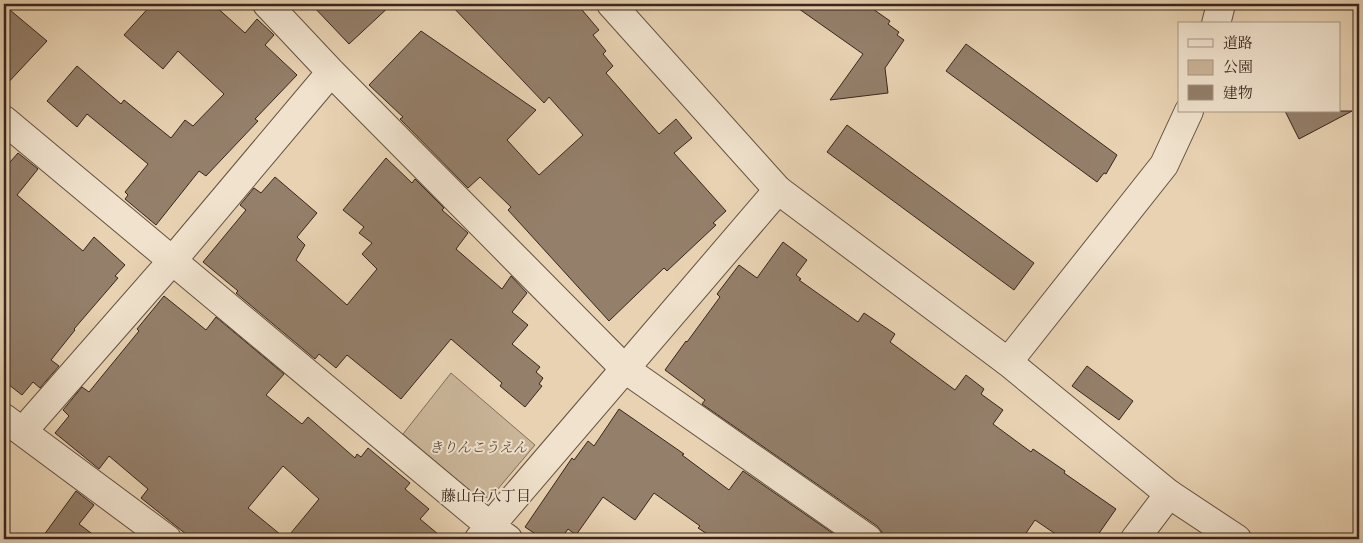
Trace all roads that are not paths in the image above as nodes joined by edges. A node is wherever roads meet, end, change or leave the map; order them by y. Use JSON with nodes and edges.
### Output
{"nodes":[{"id":1,"x":268,"y":4,"type":"edge"},
{"id":2,"x":611,"y":4,"type":"edge"},
{"id":3,"x":1221,"y":4,"type":"edge"},
{"id":4,"x":1216,"y":22,"type":"edge"},
{"id":5,"x":331,"y":72,"type":"junction"},
{"id":6,"x":1189,"y":112,"type":"edge"},
{"id":7,"x":4,"y":120,"type":"edge"},
{"id":8,"x":778,"y":190,"type":"junction"},
{"id":9,"x":172,"y":261,"type":"junction"},
{"id":10,"x":1008,"y":362,"type":"junction"},
{"id":11,"x":624,"y":369,"type":"junction"},
{"id":12,"x":13,"y":424,"type":"edge"},
{"id":13,"x":1169,"y":494,"type":"junction"},
{"id":14,"x":493,"y":535,"type":"edge"},
{"id":15,"x":167,"y":539,"type":"edge"},
{"id":16,"x":868,"y":539,"type":"edge"},
{"id":17,"x":1135,"y":539,"type":"edge"},
{"id":18,"x":1237,"y":539,"type":"edge"}],
"edges":[{"from":1,"to":5,"type":"street"},
{"from":2,"to":8,"type":"street"},
{"from":3,"to":4,"type":"street"},
{"from":5,"to":9,"type":"street"},
{"from":5,"to":11,"type":"street"},
{"from":6,"to":10,"type":"street"},
{"from":7,"to":9,"type":"street"},
{"from":8,"to":10,"type":"street"},
{"from":8,"to":11,"type":"street"},
{"from":9,"to":12,"type":"street"},
{"from":9,"to":14,"type":"street"},
{"from":10,"to":13,"type":"street"},
{"from":11,"to":14,"type":"street"},
{"from":11,"to":16,"type":"street"},
{"from":12,"to":15,"type":"street"},
{"from":13,"to":17,"type":"street"},
{"from":13,"to":18,"type":"street"}]}
